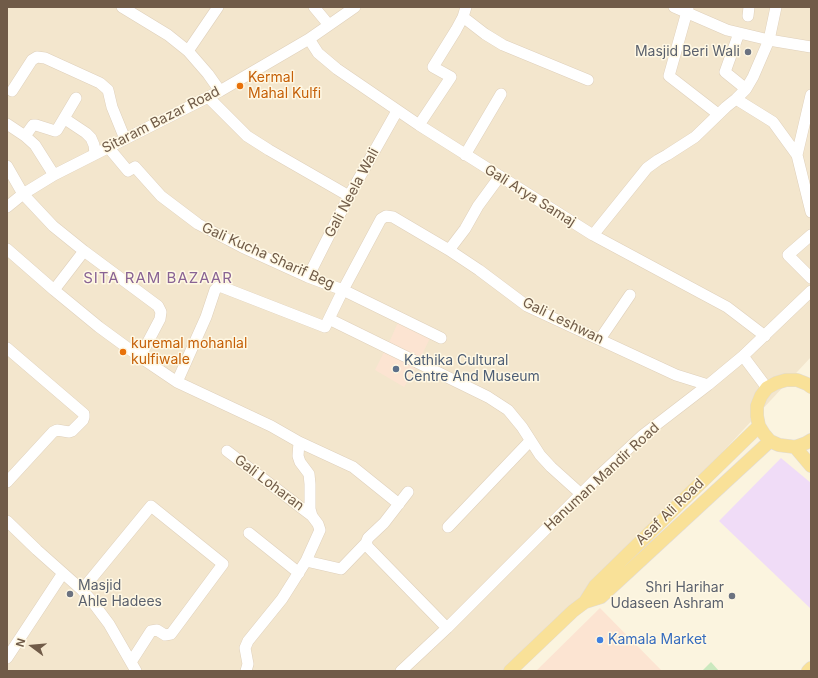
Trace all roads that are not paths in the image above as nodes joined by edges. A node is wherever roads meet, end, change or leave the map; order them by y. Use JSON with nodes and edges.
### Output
{"nodes":[{"id":1,"x":122,"y":7,"type":"edge"},
{"id":2,"x":218,"y":7,"type":"edge"},
{"id":3,"x":314,"y":7,"type":"edge"},
{"id":4,"x":355,"y":7,"type":"edge"},
{"id":5,"x":674,"y":7,"type":"edge"},
{"id":6,"x":776,"y":7,"type":"edge"},
{"id":7,"x":688,"y":10,"type":"edge"},
{"id":8,"x":464,"y":12,"type":"edge"},
{"id":9,"x":329,"y":25,"type":"junction"},
{"id":10,"x":739,"y":33,"type":"junction"},
{"id":11,"x":309,"y":39,"type":"junction"},
{"id":12,"x":769,"y":40,"type":"junction"},
{"id":13,"x":811,"y":47,"type":"edge"},
{"id":14,"x":188,"y":51,"type":"junction"},
{"id":15,"x":588,"y":80,"type":"dead end"},
{"id":16,"x":746,"y":89,"type":"junction"},
{"id":17,"x":12,"y":91,"type":"dead end"},
{"id":18,"x":220,"y":91,"type":"junction"},
{"id":19,"x":501,"y":94,"type":"dead end"},
{"id":20,"x":811,"y":95,"type":"edge"},
{"id":21,"x":208,"y":97,"type":"junction"},
{"id":22,"x":76,"y":98,"type":"dead end"},
{"id":23,"x":736,"y":99,"type":"junction"},
{"id":24,"x":397,"y":111,"type":"junction"},
{"id":25,"x":718,"y":114,"type":"junction"},
{"id":26,"x":65,"y":119,"type":"junction"},
{"id":27,"x":7,"y":124,"type":"edge"},
{"id":28,"x":419,"y":125,"type":"junction"},
{"id":29,"x":25,"y":136,"type":"junction"},
{"id":30,"x":125,"y":139,"type":"junction"},
{"id":31,"x":108,"y":147,"type":"junction"},
{"id":32,"x":95,"y":154,"type":"junction"},
{"id":33,"x":465,"y":155,"type":"junction"},
{"id":34,"x":797,"y":155,"type":"junction"},
{"id":35,"x":7,"y":166,"type":"edge"},
{"id":36,"x":54,"y":174,"type":"junction"},
{"id":37,"x":500,"y":176,"type":"junction"},
{"id":38,"x":23,"y":194,"type":"junction"},
{"id":39,"x":349,"y":196,"type":"junction"},
{"id":40,"x":7,"y":206,"type":"edge"},
{"id":41,"x":811,"y":212,"type":"edge"},
{"id":42,"x":386,"y":216,"type":"joint"},
{"id":43,"x":592,"y":235,"type":"junction"},
{"id":44,"x":811,"y":235,"type":"edge"},
{"id":45,"x":7,"y":248,"type":"edge"},
{"id":46,"x":449,"y":250,"type":"junction"},
{"id":47,"x":84,"y":251,"type":"junction"},
{"id":48,"x":308,"y":276,"type":"junction"},
{"id":49,"x":811,"y":278,"type":"edge"},
{"id":50,"x":54,"y":290,"type":"junction"},
{"id":51,"x":343,"y":290,"type":"junction"},
{"id":52,"x":811,"y":291,"type":"edge"},
{"id":53,"x":630,"y":295,"type":"dead end"},
{"id":54,"x":327,"y":323,"type":"junction"},
{"id":55,"x":765,"y":336,"type":"junction"},
{"id":56,"x":441,"y":338,"type":"dead end"},
{"id":57,"x":600,"y":339,"type":"junction"},
{"id":58,"x":7,"y":348,"type":"edge"},
{"id":59,"x":743,"y":356,"type":"junction"},
{"id":60,"x":140,"y":357,"type":"junction"},
{"id":61,"x":177,"y":382,"type":"junction"},
{"id":62,"x":708,"y":385,"type":"junction"},
{"id":63,"x":811,"y":387,"type":"edge"},
{"id":64,"x":768,"y":388,"type":"junction"},
{"id":65,"x":759,"y":426,"type":"junction"},
{"id":66,"x":811,"y":440,"type":"edge"},
{"id":67,"x":530,"y":441,"type":"junction"},
{"id":68,"x":770,"y":441,"type":"junction"},
{"id":69,"x":299,"y":442,"type":"junction"},
{"id":70,"x":795,"y":447,"type":"junction"},
{"id":71,"x":227,"y":451,"type":"dead end"},
{"id":72,"x":811,"y":466,"type":"edge"},
{"id":73,"x":7,"y":482,"type":"edge"},
{"id":74,"x":408,"y":492,"type":"dead end"},
{"id":75,"x":581,"y":494,"type":"junction"},
{"id":76,"x":400,"y":504,"type":"junction"},
{"id":77,"x":312,"y":516,"type":"junction"},
{"id":78,"x":7,"y":521,"type":"edge"},
{"id":79,"x":448,"y":527,"type":"dead end"},
{"id":80,"x":249,"y":532,"type":"dead end"},
{"id":81,"x":366,"y":543,"type":"junction"},
{"id":82,"x":306,"y":561,"type":"junction"},
{"id":83,"x":63,"y":573,"type":"junction"},
{"id":84,"x":299,"y":573,"type":"junction"},
{"id":85,"x":82,"y":590,"type":"junction"},
{"id":86,"x":585,"y":602,"type":"junction"},
{"id":87,"x":447,"y":628,"type":"junction"},
{"id":88,"x":7,"y":658,"type":"edge"},
{"id":89,"x":134,"y":667,"type":"edge"},
{"id":90,"x":811,"y":668,"type":"edge"},
{"id":91,"x":246,"y":671,"type":"edge"},
{"id":92,"x":401,"y":671,"type":"edge"},
{"id":93,"x":510,"y":671,"type":"edge"},
{"id":94,"x":808,"y":671,"type":"edge"}],
"edges":[{"from":1,"to":14,"type":"street"},
{"from":2,"to":14,"type":"street"},
{"from":3,"to":9,"type":"street"},
{"from":4,"to":9,"type":"street","name":"Sitaram Bazar Road"},
{"from":5,"to":7,"type":"street"},
{"from":6,"to":12,"type":"street"},
{"from":7,"to":10,"type":"street"},
{"from":7,"to":25,"type":"street"},
{"from":8,"to":15,"type":"street"},
{"from":8,"to":28,"type":"street"},
{"from":9,"to":11,"type":"street","name":"Sitaram Bazar Road"},
{"from":10,"to":12,"type":"street"},
{"from":10,"to":16,"type":"street"},
{"from":11,"to":18,"type":"street","name":"Sitaram Bazar Road"},
{"from":11,"to":24,"type":"street","name":"Gali Arya Samaj"},
{"from":12,"to":13,"type":"street"},
{"from":12,"to":16,"type":"street"},
{"from":14,"to":18,"type":"street"},
{"from":16,"to":23,"type":"street"},
{"from":17,"to":30,"type":"street"},
{"from":18,"to":21,"type":"street","name":"Sitaram Bazar Road"},
{"from":19,"to":33,"type":"street"},
{"from":20,"to":34,"type":"street"},
{"from":21,"to":30,"type":"street","name":"Sitaram Bazar Road"},
{"from":21,"to":39,"type":"street"},
{"from":22,"to":26,"type":"street"},
{"from":23,"to":25,"type":"street"},
{"from":23,"to":34,"type":"street"},
{"from":24,"to":28,"type":"street","name":"Gali Arya Samaj"},
{"from":24,"to":39,"type":"street","name":"Gali Neela Wali"},
{"from":25,"to":43,"type":"street"},
{"from":26,"to":29,"type":"street"},
{"from":26,"to":32,"type":"street"},
{"from":27,"to":29,"type":"street"},
{"from":28,"to":33,"type":"street","name":"Gali Arya Samaj"},
{"from":29,"to":36,"type":"street"},
{"from":30,"to":31,"type":"street","name":"Sitaram Bazar Road"},
{"from":31,"to":32,"type":"street","name":"Sitaram Bazar Road"},
{"from":31,"to":48,"type":"street","name":"Gali Kucha Sharif Beg"},
{"from":32,"to":36,"type":"street","name":"Sitaram Bazar Road"},
{"from":33,"to":37,"type":"street","name":"Gali Arya Samaj"},
{"from":34,"to":41,"type":"street"},
{"from":35,"to":38,"type":"street"},
{"from":36,"to":38,"type":"street","name":"Sitaram Bazar Road"},
{"from":37,"to":43,"type":"street","name":"Gali Arya Samaj"},
{"from":37,"to":46,"type":"street"},
{"from":38,"to":40,"type":"street","name":"Sitaram Bazar Road"},
{"from":38,"to":47,"type":"street"},
{"from":39,"to":48,"type":"street","name":"Gali Neela Wali"},
{"from":42,"to":46,"type":"street","name":"Gali Leshwan"},
{"from":42,"to":51,"type":"street","name":"Gali Kucha Sharif Beg"},
{"from":43,"to":55,"type":"street","name":"Gali Arya Samaj"},
{"from":44,"to":49,"type":"street"},
{"from":45,"to":50,"type":"street"},
{"from":46,"to":57,"type":"street","name":"Gali Leshwan"},
{"from":47,"to":50,"type":"street"},
{"from":47,"to":60,"type":"street"},
{"from":48,"to":51,"type":"street","name":"Gali Kucha Sharif Beg"},
{"from":50,"to":60,"type":"street"},
{"from":51,"to":54,"type":"street","name":"Gali Kucha Sharif Beg"},
{"from":51,"to":56,"type":"street"},
{"from":52,"to":55,"type":"street","name":"Hanuman Mandir Road"},
{"from":53,"to":57,"type":"street"},
{"from":54,"to":61,"type":"street"},
{"from":54,"to":67,"type":"street"},
{"from":55,"to":59,"type":"street","name":"Hanuman Mandir Road"},
{"from":57,"to":62,"type":"street","name":"Gali Leshwan"},
{"from":58,"to":73,"type":"street"},
{"from":59,"to":62,"type":"street","name":"Hanuman Mandir Road"},
{"from":59,"to":64,"type":"street"},
{"from":60,"to":61,"type":"street"},
{"from":61,"to":69,"type":"street"},
{"from":62,"to":75,"type":"street","name":"Hanuman Mandir Road"},
{"from":63,"to":64,"type":"main road"},
{"from":64,"to":65,"type":"main road"},
{"from":65,"to":68,"type":"main road"},
{"from":65,"to":86,"type":"main road","name":"Asaf Ali Road"},
{"from":66,"to":70,"type":"main road"},
{"from":67,"to":75,"type":"street"},
{"from":67,"to":79,"type":"street"},
{"from":68,"to":70,"type":"main road"},
{"from":68,"to":86,"type":"main road","name":"Asaf Ali Road"},
{"from":69,"to":76,"type":"street"},
{"from":69,"to":77,"type":"street"},
{"from":70,"to":72,"type":"main road"},
{"from":71,"to":77,"type":"street","name":"Gali Loharan"},
{"from":74,"to":76,"type":"street"},
{"from":75,"to":87,"type":"street","name":"Hanuman Mandir Road"},
{"from":76,"to":81,"type":"street"},
{"from":77,"to":82,"type":"street"},
{"from":78,"to":83,"type":"street"},
{"from":80,"to":84,"type":"street"},
{"from":81,"to":82,"type":"street"},
{"from":81,"to":87,"type":"street"},
{"from":82,"to":84,"type":"street"},
{"from":83,"to":85,"type":"street"},
{"from":83,"to":88,"type":"street"},
{"from":84,"to":91,"type":"street"},
{"from":85,"to":89,"type":"street"},
{"from":85,"to":89,"type":"street"},
{"from":86,"to":93,"type":"main road","name":"Asaf Ali Road"},
{"from":87,"to":92,"type":"street","name":"Hanuman Mandir Road"},
{"from":90,"to":94,"type":"main road"}]}
